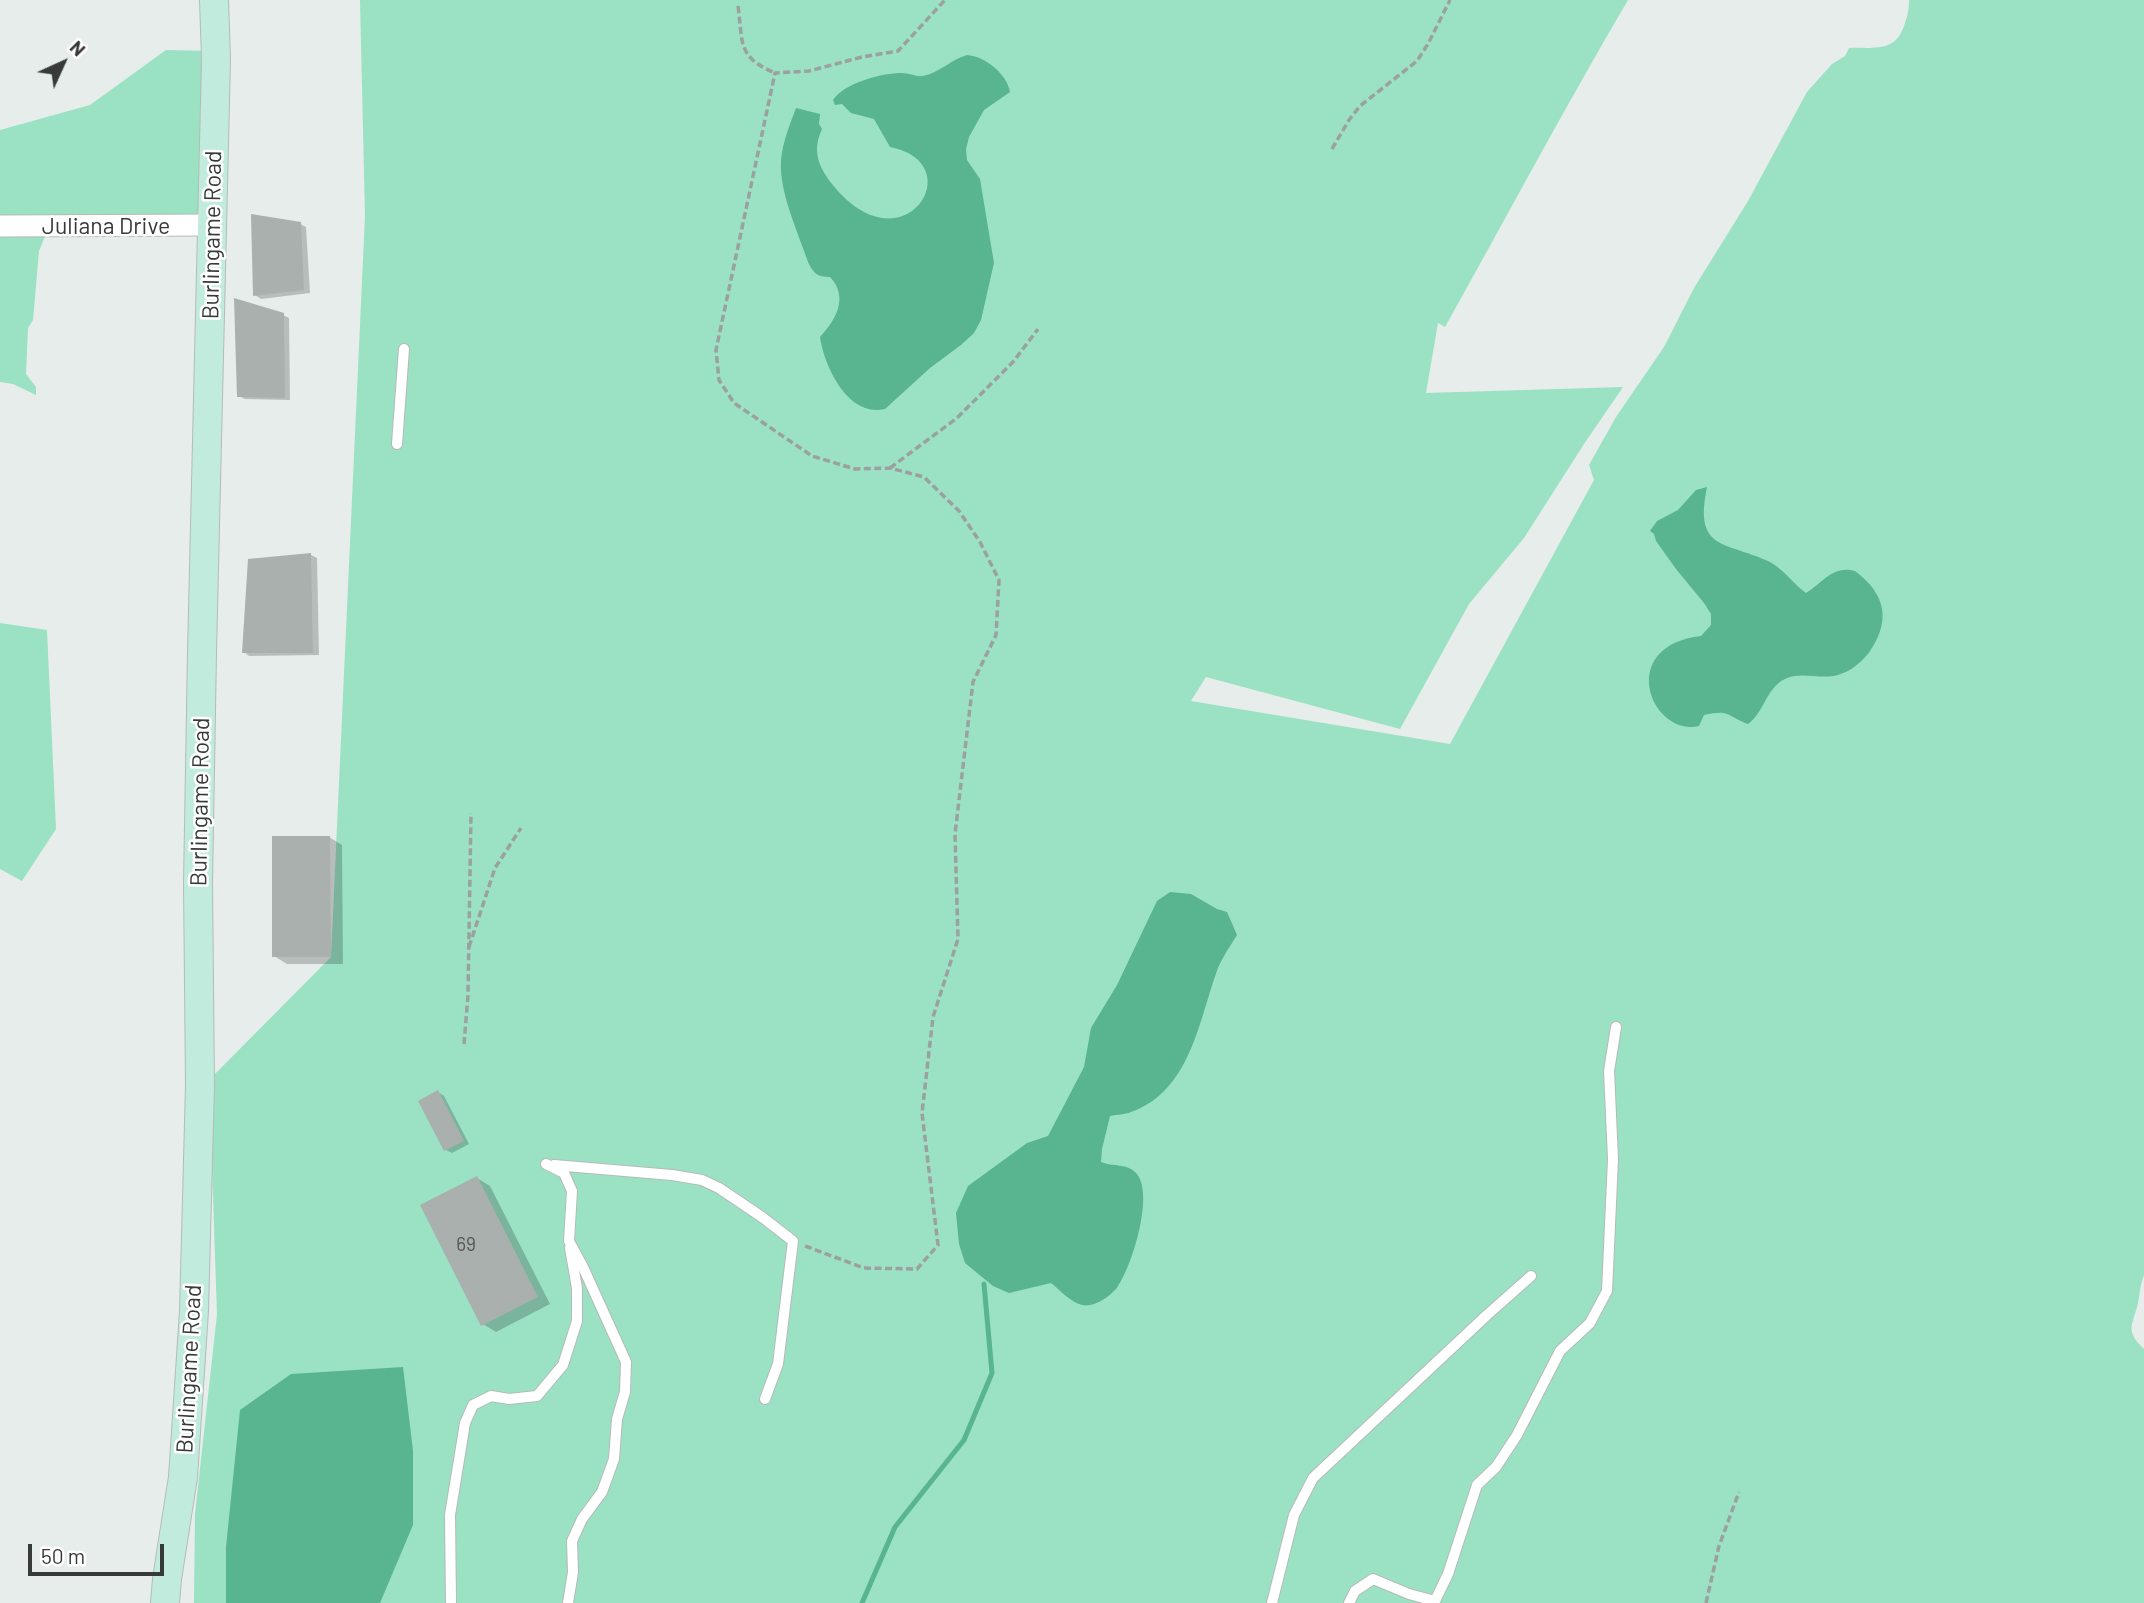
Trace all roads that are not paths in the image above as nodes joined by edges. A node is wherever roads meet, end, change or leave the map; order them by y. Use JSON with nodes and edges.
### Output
{"nodes":[{"id":1,"x":214,"y":0,"type":"edge"},
{"id":2,"x":212,"y":225,"type":"junction"},
{"id":3,"x":0,"y":226,"type":"edge"},
{"id":4,"x":404,"y":349,"type":"dead end"},
{"id":5,"x":397,"y":444,"type":"dead end"},
{"id":6,"x":1616,"y":1027,"type":"dead end"},
{"id":7,"x":569,"y":1241,"type":"junction"},
{"id":8,"x":1531,"y":1276,"type":"dead end"},
{"id":9,"x":765,"y":1399,"type":"dead end"},
{"id":10,"x":165,"y":1603,"type":"edge"},
{"id":11,"x":451,"y":1603,"type":"edge"},
{"id":12,"x":568,"y":1603,"type":"edge"},
{"id":13,"x":1272,"y":1603,"type":"edge"},
{"id":14,"x":1349,"y":1603,"type":"edge"}],
"edges":[{"from":1,"to":2,"type":"street","name":"Burlingame Road"},
{"from":2,"to":3,"type":"street","name":"Juliana Drive"},
{"from":2,"to":10,"type":"street","name":"Burlingame Road"},
{"from":4,"to":5,"type":"lane"},
{"from":6,"to":14,"type":"lane"},
{"from":7,"to":9,"type":"lane"},
{"from":7,"to":11,"type":"lane"},
{"from":7,"to":12,"type":"lane"},
{"from":8,"to":13,"type":"lane"}]}
